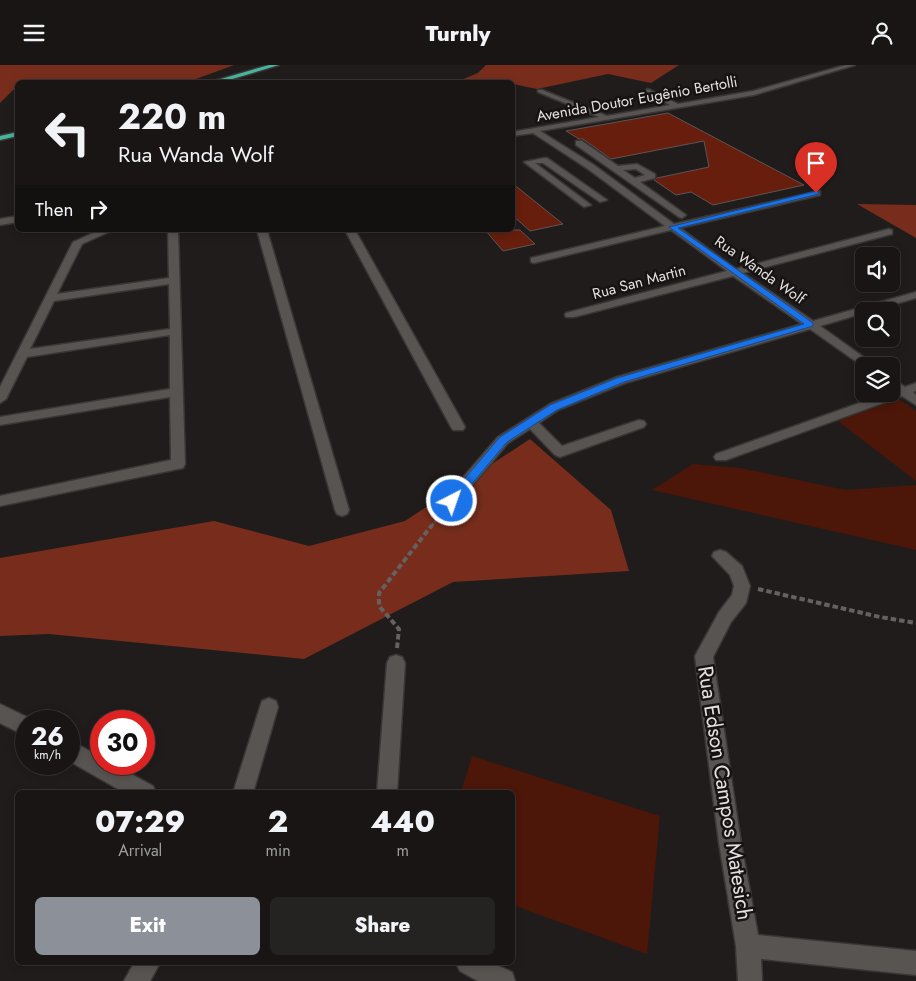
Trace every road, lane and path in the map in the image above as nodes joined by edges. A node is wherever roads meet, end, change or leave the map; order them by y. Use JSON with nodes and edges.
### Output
{"nodes":[{"id":1,"x":276,"y":65,"type":"edge"},
{"id":2,"x":852,"y":65,"type":"edge"},
{"id":3,"x":221,"y":80,"type":"edge"},
{"id":4,"x":540,"y":91,"type":"dead end"},
{"id":5,"x":648,"y":91,"type":"dead end"},
{"id":6,"x":677,"y":106,"type":"junction"},
{"id":7,"x":608,"y":118,"type":"junction"},
{"id":8,"x":535,"y":131,"type":"junction"},
{"id":9,"x":15,"y":134,"type":"edge"},
{"id":10,"x":515,"y":134,"type":"edge"},
{"id":11,"x":0,"y":138,"type":"edge"},
{"id":12,"x":579,"y":143,"type":"dead end"},
{"id":13,"x":616,"y":169,"type":"junction"},
{"id":14,"x":624,"y":175,"type":"junction"},
{"id":15,"x":605,"y":177,"type":"junction"},
{"id":16,"x":576,"y":181,"type":"junction"},
{"id":17,"x":633,"y":181,"type":"junction"},
{"id":18,"x":558,"y":183,"type":"junction"},
{"id":19,"x":816,"y":193,"type":"dead end"},
{"id":20,"x":603,"y":200,"type":"dead end"},
{"id":21,"x":587,"y":205,"type":"dead end"},
{"id":22,"x":682,"y":215,"type":"dead end"},
{"id":23,"x":15,"y":220,"type":"edge"},
{"id":24,"x":0,"y":222,"type":"edge"},
{"id":25,"x":673,"y":227,"type":"junction"},
{"id":26,"x":103,"y":232,"type":"edge"},
{"id":27,"x":173,"y":232,"type":"edge"},
{"id":28,"x":263,"y":232,"type":"edge"},
{"id":29,"x":351,"y":232,"type":"edge"},
{"id":30,"x":889,"y":232,"type":"dead end"},
{"id":31,"x":534,"y":260,"type":"dead end"},
{"id":32,"x":736,"y":272,"type":"junction"},
{"id":33,"x":175,"y":281,"type":"junction"},
{"id":34,"x":916,"y":295,"type":"edge"},
{"id":35,"x":50,"y":298,"type":"junction"},
{"id":36,"x":570,"y":315,"type":"dead end"},
{"id":37,"x":810,"y":325,"type":"junction"},
{"id":38,"x":176,"y":331,"type":"junction"},
{"id":39,"x":22,"y":354,"type":"junction"},
{"id":40,"x":857,"y":357,"type":"edge"},
{"id":41,"x":916,"y":387,"type":"edge"},
{"id":42,"x":900,"y":389,"type":"edge"},
{"id":43,"x":903,"y":391,"type":"junction"},
{"id":44,"x":177,"y":393,"type":"junction"},
{"id":45,"x":0,"y":399,"type":"edge"},
{"id":46,"x":916,"y":401,"type":"edge"},
{"id":47,"x":0,"y":421,"type":"edge"},
{"id":48,"x":530,"y":421,"type":"junction"},
{"id":49,"x":639,"y":424,"type":"dead end"},
{"id":50,"x":458,"y":427,"type":"dead end"},
{"id":51,"x":721,"y":457,"type":"dead end"},
{"id":52,"x":0,"y":501,"type":"edge"},
{"id":53,"x":452,"y":501,"type":"joint"},
{"id":54,"x":342,"y":510,"type":"dead end"},
{"id":55,"x":720,"y":556,"type":"dead end"},
{"id":56,"x":742,"y":586,"type":"junction"},
{"id":57,"x":916,"y":623,"type":"edge"},
{"id":58,"x":396,"y":663,"type":"joint"},
{"id":59,"x":269,"y":707,"type":"dead end"},
{"id":60,"x":0,"y":713,"type":"edge"},
{"id":61,"x":15,"y":721,"type":"edge"},
{"id":62,"x":80,"y":757,"type":"edge"},
{"id":63,"x":140,"y":790,"type":"edge"},
{"id":64,"x":244,"y":790,"type":"edge"},
{"id":65,"x":387,"y":790,"type":"edge"},
{"id":66,"x":748,"y":946,"type":"junction"},
{"id":67,"x":916,"y":963,"type":"edge"},
{"id":68,"x":147,"y":965,"type":"edge"},
{"id":69,"x":472,"y":965,"type":"edge"},
{"id":70,"x":136,"y":981,"type":"edge"},
{"id":71,"x":503,"y":981,"type":"edge"},
{"id":72,"x":750,"y":981,"type":"edge"}],
"edges":[{"from":1,"to":3,"type":"highway"},
{"from":2,"to":6,"type":"street","name":"Avenida Doutor Eugênio Bertolli"},
{"from":4,"to":7,"type":"street"},
{"from":5,"to":6,"type":"street"},
{"from":6,"to":7,"type":"street","name":"Avenida Doutor Eugênio Bertolli"},
{"from":7,"to":8,"type":"street","name":"Avenida Doutor Eugênio Bertolli"},
{"from":8,"to":10,"type":"street","name":"Avenida Doutor Eugênio Bertolli"},
{"from":8,"to":15,"type":"street","name":"Rua Wanda Wolf"},
{"from":9,"to":11,"type":"highway"},
{"from":12,"to":13,"type":"street"},
{"from":13,"to":14,"type":"street"},
{"from":13,"to":17,"type":"street"},
{"from":14,"to":15,"type":"street"},
{"from":14,"to":17,"type":"street"},
{"from":15,"to":16,"type":"street"},
{"from":15,"to":25,"type":"street","name":"Rua Wanda Wolf"},
{"from":16,"to":18,"type":"street"},
{"from":16,"to":18,"type":"street"},
{"from":16,"to":20,"type":"street"},
{"from":17,"to":22,"type":"street"},
{"from":18,"to":21,"type":"street"},
{"from":19,"to":25,"type":"street"},
{"from":23,"to":24,"type":"street"},
{"from":25,"to":31,"type":"street"},
{"from":25,"to":32,"type":"street","name":"Rua Wanda Wolf"},
{"from":26,"to":35,"type":"street"},
{"from":27,"to":33,"type":"street"},
{"from":28,"to":54,"type":"street"},
{"from":29,"to":50,"type":"street"},
{"from":30,"to":32,"type":"street","name":"Rua San Martin"},
{"from":32,"to":36,"type":"street","name":"Rua San Martin"},
{"from":32,"to":37,"type":"street","name":"Rua Wanda Wolf"},
{"from":33,"to":35,"type":"street"},
{"from":33,"to":38,"type":"street"},
{"from":34,"to":37,"type":"street"},
{"from":35,"to":39,"type":"street"},
{"from":37,"to":40,"type":"street","name":"Rua Wanda Wolf"},
{"from":37,"to":48,"type":"street"},
{"from":38,"to":39,"type":"street"},
{"from":38,"to":44,"type":"street"},
{"from":39,"to":45,"type":"street"},
{"from":41,"to":43,"type":"street"},
{"from":42,"to":43,"type":"street"},
{"from":43,"to":46,"type":"street"},
{"from":43,"to":51,"type":"street"},
{"from":44,"to":47,"type":"street"},
{"from":44,"to":52,"type":"street"},
{"from":48,"to":49,"type":"street"},
{"from":48,"to":53,"type":"street"},
{"from":53,"to":58,"type":"path"},
{"from":55,"to":56,"type":"street"},
{"from":56,"to":57,"type":"path"},
{"from":56,"to":66,"type":"street","name":"Rua Edson Campos Matesich"},
{"from":58,"to":65,"type":"street"},
{"from":59,"to":64,"type":"street"},
{"from":60,"to":61,"type":"street"},
{"from":62,"to":63,"type":"street"},
{"from":66,"to":67,"type":"street"},
{"from":66,"to":72,"type":"street","name":"Rua Edson Campos Matesich"},
{"from":68,"to":70,"type":"street"},
{"from":69,"to":71,"type":"street"}]}
